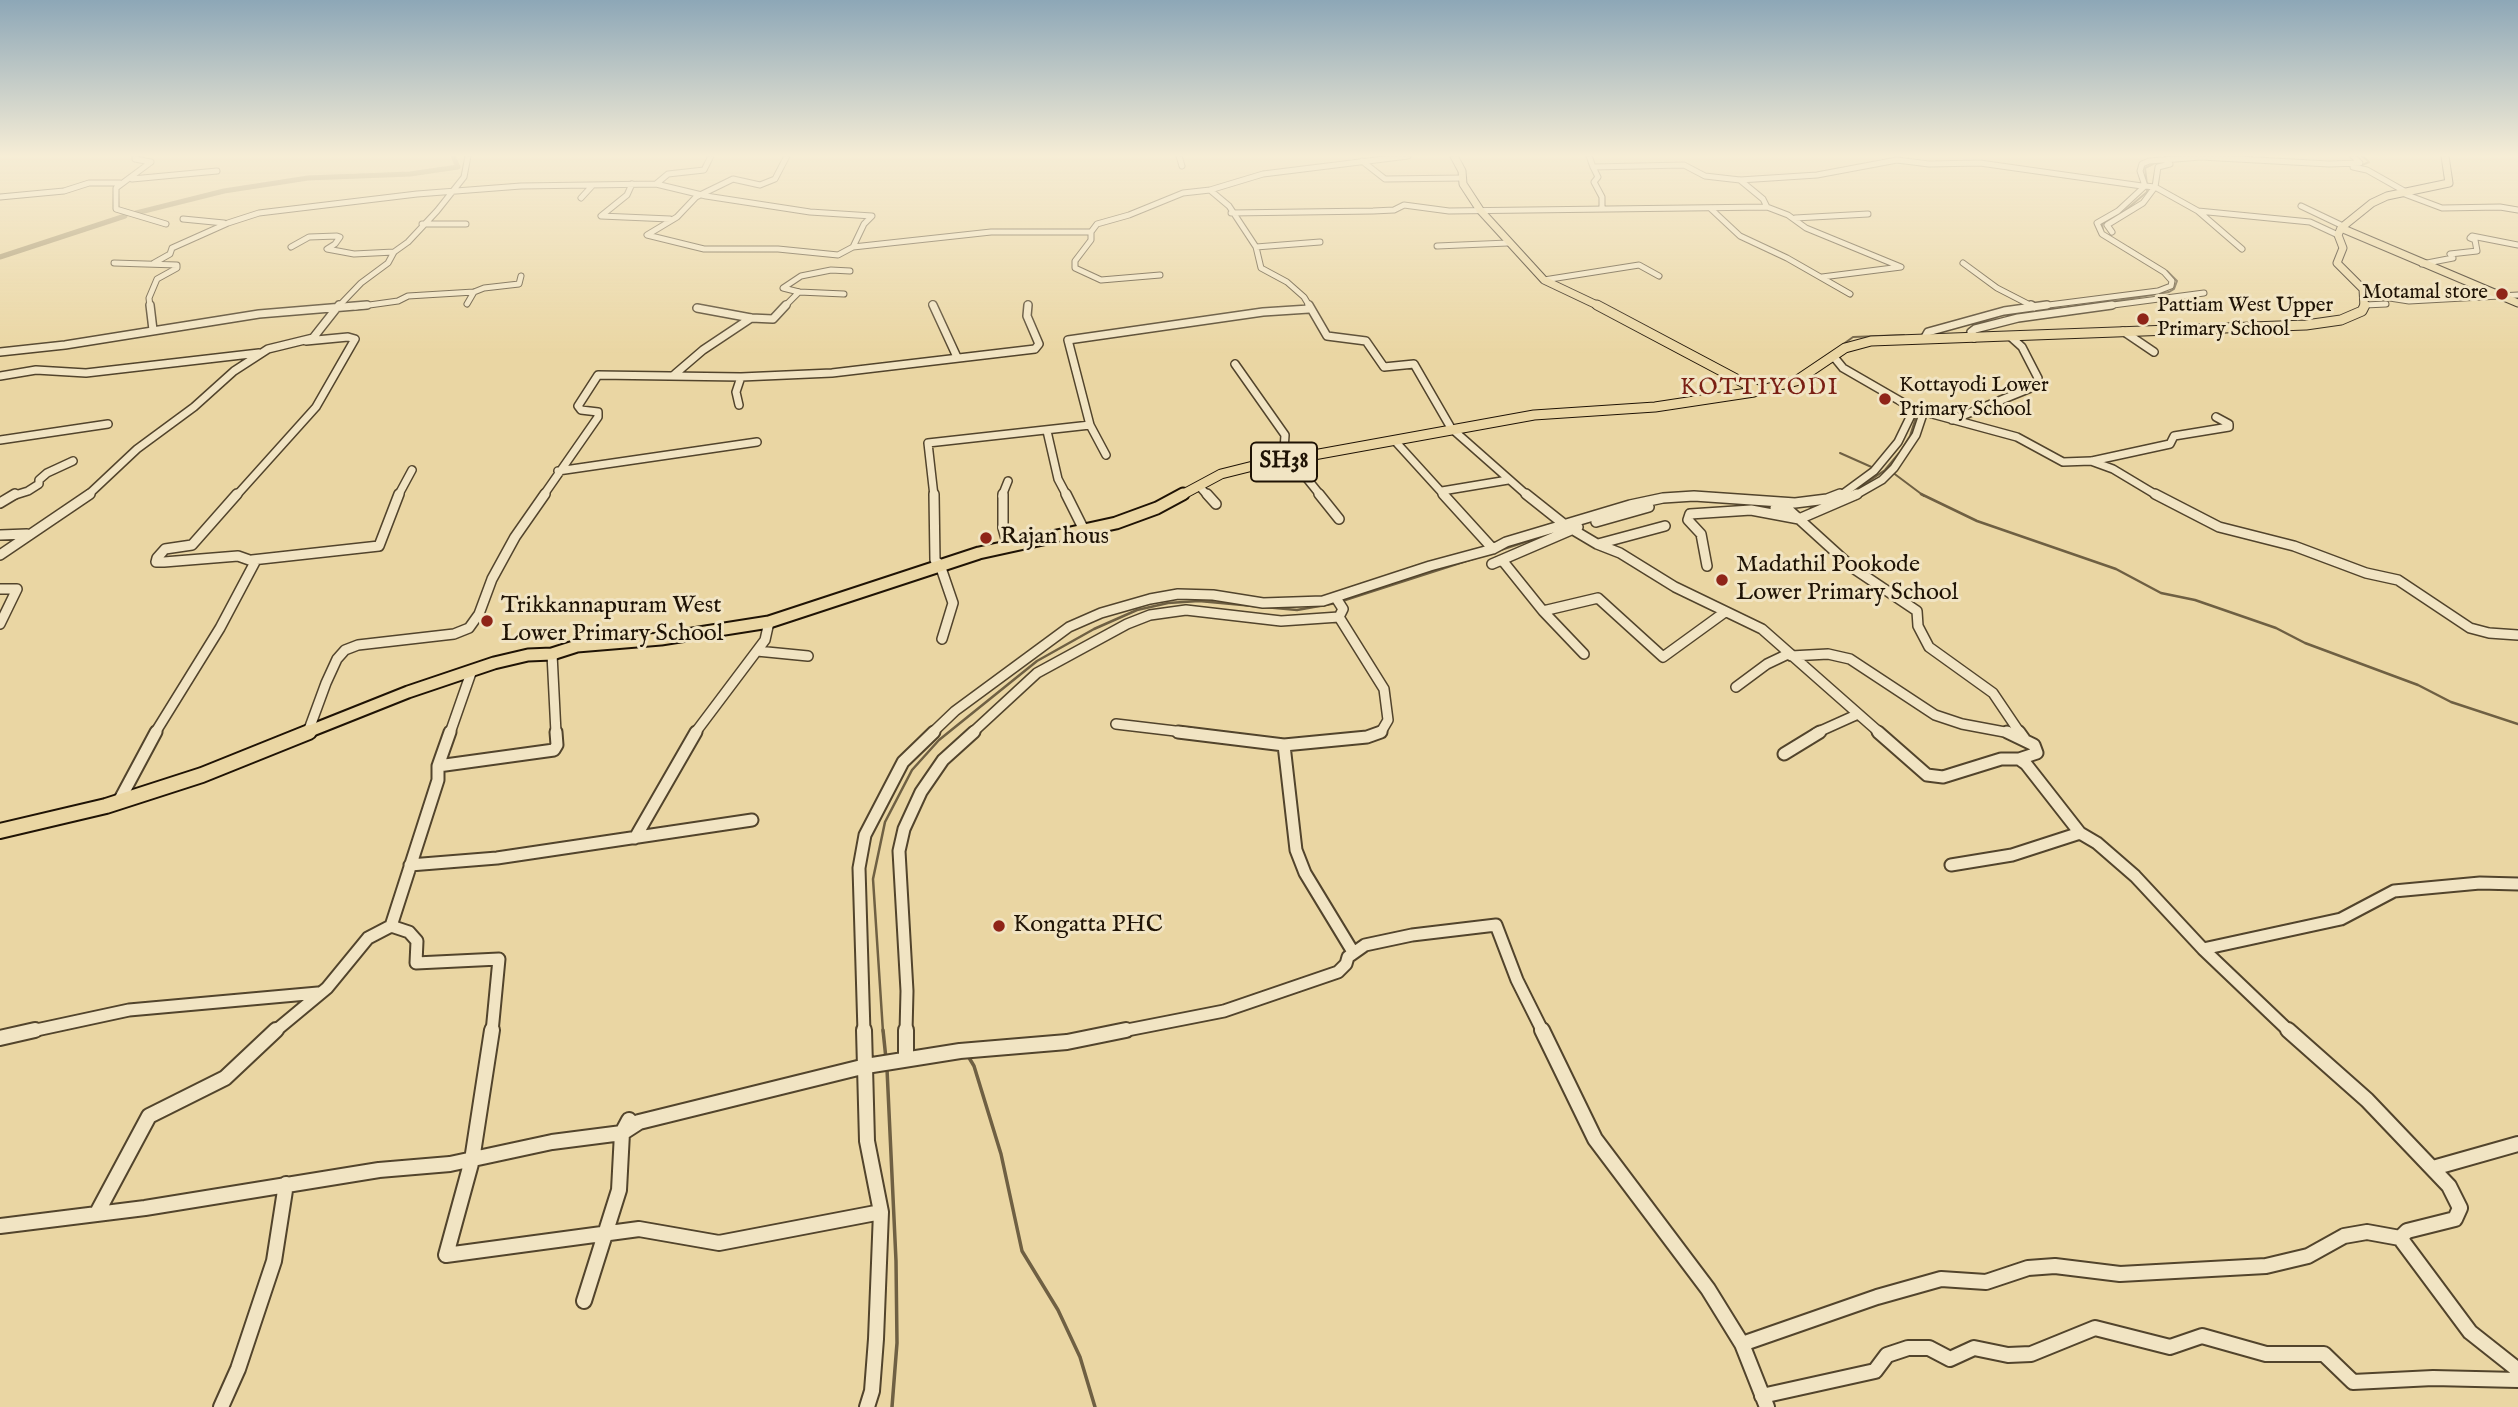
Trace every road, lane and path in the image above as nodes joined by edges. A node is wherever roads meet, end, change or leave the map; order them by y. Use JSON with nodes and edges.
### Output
{"nodes":[{"id":1,"x":158,"y":222,"type":"edge"},
{"id":2,"x":213,"y":222,"type":"edge"},
{"id":3,"x":232,"y":222,"type":"edge"},
{"id":4,"x":425,"y":222,"type":"edge"},
{"id":5,"x":669,"y":222,"type":"edge"},
{"id":6,"x":866,"y":222,"type":"edge"},
{"id":7,"x":1105,"y":222,"type":"edge"},
{"id":8,"x":1237,"y":222,"type":"edge"},
{"id":9,"x":1490,"y":222,"type":"edge"},
{"id":10,"x":1725,"y":222,"type":"edge"},
{"id":11,"x":1799,"y":222,"type":"edge"},
{"id":12,"x":2099,"y":222,"type":"edge"},
{"id":13,"x":2112,"y":222,"type":"edge"},
{"id":14,"x":2210,"y":222,"type":"edge"},
{"id":15,"x":2306,"y":222,"type":"edge"},
{"id":16,"x":2328,"y":222,"type":"edge"},
{"id":17,"x":2350,"y":222,"type":"edge"},
{"id":18,"x":228,"y":223,"type":"junction"},
{"id":19,"x":166,"y":224,"type":"dead end"},
{"id":20,"x":422,"y":224,"type":"junction"},
{"id":21,"x":466,"y":224,"type":"dead end"},
{"id":22,"x":2341,"y":229,"type":"junction"},
{"id":23,"x":1009,"y":232,"type":"junction"},
{"id":24,"x":1091,"y":232,"type":"junction"},
{"id":25,"x":2112,"y":232,"type":"dead end"},
{"id":26,"x":1009,"y":241,"type":"dead end"},
{"id":27,"x":1320,"y":242,"type":"dead end"},
{"id":28,"x":1508,"y":243,"type":"junction"},
{"id":29,"x":2518,"y":245,"type":"edge"},
{"id":30,"x":1437,"y":246,"type":"dead end"},
{"id":31,"x":291,"y":247,"type":"dead end"},
{"id":32,"x":853,"y":247,"type":"junction"},
{"id":33,"x":1256,"y":247,"type":"junction"},
{"id":34,"x":2242,"y":249,"type":"dead end"},
{"id":35,"x":394,"y":252,"type":"junction"},
{"id":36,"x":838,"y":255,"type":"junction"},
{"id":37,"x":114,"y":263,"type":"dead end"},
{"id":38,"x":154,"y":263,"type":"junction"},
{"id":39,"x":1964,"y":263,"type":"dead end"},
{"id":40,"x":2422,"y":264,"type":"junction"},
{"id":41,"x":831,"y":270,"type":"junction"},
{"id":42,"x":850,"y":271,"type":"dead end"},
{"id":43,"x":1160,"y":275,"type":"dead end"},
{"id":44,"x":521,"y":276,"type":"dead end"},
{"id":45,"x":1659,"y":276,"type":"dead end"},
{"id":46,"x":1822,"y":277,"type":"junction"},
{"id":47,"x":1544,"y":280,"type":"junction"},
{"id":48,"x":2197,"y":286,"type":"dead end"},
{"id":49,"x":474,"y":292,"type":"junction"},
{"id":50,"x":799,"y":292,"type":"junction"},
{"id":51,"x":844,"y":294,"type":"dead end"},
{"id":52,"x":1850,"y":294,"type":"dead end"},
{"id":53,"x":2497,"y":295,"type":"junction"},
{"id":54,"x":2518,"y":295,"type":"edge"},
{"id":55,"x":2365,"y":299,"type":"junction"},
{"id":56,"x":932,"y":303,"type":"dead end"},
{"id":57,"x":2518,"y":303,"type":"edge"},
{"id":58,"x":467,"y":304,"type":"dead end"},
{"id":59,"x":1028,"y":304,"type":"dead end"},
{"id":60,"x":2386,"y":304,"type":"dead end"},
{"id":61,"x":697,"y":308,"type":"dead end"},
{"id":62,"x":2036,"y":308,"type":"junction"},
{"id":63,"x":1309,"y":309,"type":"junction"},
{"id":64,"x":336,"y":310,"type":"junction"},
{"id":65,"x":751,"y":318,"type":"junction"},
{"id":66,"x":153,"y":330,"type":"junction"},
{"id":67,"x":2123,"y":331,"type":"junction"},
{"id":68,"x":1974,"y":338,"type":"junction"},
{"id":69,"x":2012,"y":338,"type":"junction"},
{"id":70,"x":1924,"y":339,"type":"junction"},
{"id":71,"x":306,"y":341,"type":"junction"},
{"id":72,"x":0,"y":352,"type":"edge"},
{"id":73,"x":263,"y":352,"type":"junction"},
{"id":74,"x":2154,"y":352,"type":"dead end"},
{"id":75,"x":957,"y":357,"type":"junction"},
{"id":76,"x":1834,"y":358,"type":"junction"},
{"id":77,"x":1235,"y":364,"type":"dead end"},
{"id":78,"x":675,"y":374,"type":"junction"},
{"id":79,"x":0,"y":376,"type":"edge"},
{"id":80,"x":741,"y":377,"type":"junction"},
{"id":81,"x":1759,"y":391,"type":"junction"},
{"id":82,"x":739,"y":405,"type":"dead end"},
{"id":83,"x":1914,"y":409,"type":"junction"},
{"id":84,"x":1924,"y":411,"type":"junction"},
{"id":85,"x":2216,"y":417,"type":"dead end"},
{"id":86,"x":1951,"y":420,"type":"junction"},
{"id":87,"x":108,"y":424,"type":"dead end"},
{"id":88,"x":1090,"y":425,"type":"junction"},
{"id":89,"x":1451,"y":428,"type":"junction"},
{"id":90,"x":1047,"y":431,"type":"junction"},
{"id":91,"x":0,"y":440,"type":"edge"},
{"id":92,"x":1395,"y":441,"type":"junction"},
{"id":93,"x":757,"y":442,"type":"dead end"},
{"id":94,"x":1106,"y":455,"type":"dead end"},
{"id":95,"x":73,"y":461,"type":"dead end"},
{"id":96,"x":1292,"y":461,"type":"junction"},
{"id":97,"x":2091,"y":461,"type":"junction"},
{"id":98,"x":412,"y":470,"type":"dead end"},
{"id":99,"x":558,"y":471,"type":"junction"},
{"id":100,"x":1008,"y":481,"type":"dead end"},
{"id":101,"x":1508,"y":481,"type":"junction"},
{"id":102,"x":1199,"y":486,"type":"junction"},
{"id":103,"x":1442,"y":491,"type":"junction"},
{"id":104,"x":0,"y":503,"type":"edge"},
{"id":105,"x":1216,"y":504,"type":"dead end"},
{"id":106,"x":1339,"y":519,"type":"dead end"},
{"id":107,"x":1799,"y":519,"type":"junction"},
{"id":108,"x":1665,"y":526,"type":"dead end"},
{"id":109,"x":1570,"y":527,"type":"junction"},
{"id":110,"x":1084,"y":530,"type":"junction"},
{"id":111,"x":30,"y":534,"type":"junction"},
{"id":112,"x":0,"y":535,"type":"edge"},
{"id":113,"x":1597,"y":544,"type":"junction"},
{"id":114,"x":1008,"y":546,"type":"junction"},
{"id":115,"x":1493,"y":549,"type":"junction"},
{"id":116,"x":0,"y":555,"type":"edge"},
{"id":117,"x":1502,"y":559,"type":"junction"},
{"id":118,"x":252,"y":560,"type":"junction"},
{"id":119,"x":1492,"y":564,"type":"dead end"},
{"id":120,"x":940,"y":565,"type":"junction"},
{"id":121,"x":1707,"y":565,"type":"dead end"},
{"id":122,"x":0,"y":589,"type":"edge"},
{"id":123,"x":1339,"y":606,"type":"junction"},
{"id":124,"x":1543,"y":611,"type":"junction"},
{"id":125,"x":1725,"y":612,"type":"junction"},
{"id":126,"x":769,"y":622,"type":"junction"},
{"id":127,"x":0,"y":624,"type":"edge"},
{"id":128,"x":2518,"y":635,"type":"edge"},
{"id":129,"x":942,"y":639,"type":"dead end"},
{"id":130,"x":757,"y":651,"type":"junction"},
{"id":131,"x":551,"y":654,"type":"junction"},
{"id":132,"x":1584,"y":654,"type":"dead end"},
{"id":133,"x":1789,"y":655,"type":"junction"},
{"id":134,"x":808,"y":656,"type":"dead end"},
{"id":135,"x":472,"y":670,"type":"junction"},
{"id":136,"x":1736,"y":687,"type":"dead end"},
{"id":137,"x":1856,"y":715,"type":"junction"},
{"id":138,"x":1115,"y":724,"type":"dead end"},
{"id":139,"x":308,"y":732,"type":"junction"},
{"id":140,"x":2024,"y":739,"type":"junction"},
{"id":141,"x":1284,"y":744,"type":"junction"},
{"id":142,"x":1784,"y":754,"type":"dead end"},
{"id":143,"x":2019,"y":759,"type":"junction"},
{"id":144,"x":438,"y":766,"type":"junction"},
{"id":145,"x":118,"y":803,"type":"junction"},
{"id":146,"x":752,"y":821,"type":"dead end"},
{"id":147,"x":0,"y":831,"type":"edge"},
{"id":148,"x":2080,"y":833,"type":"junction"},
{"id":149,"x":635,"y":838,"type":"junction"},
{"id":150,"x":1951,"y":864,"type":"dead end"},
{"id":151,"x":410,"y":865,"type":"junction"},
{"id":152,"x":2518,"y":884,"type":"edge"},
{"id":153,"x":391,"y":926,"type":"junction"},
{"id":154,"x":2203,"y":949,"type":"junction"},
{"id":155,"x":1353,"y":952,"type":"junction"},
{"id":156,"x":318,"y":993,"type":"junction"},
{"id":157,"x":0,"y":1038,"type":"edge"},
{"id":158,"x":906,"y":1058,"type":"junction"},
{"id":159,"x":871,"y":1065,"type":"junction"},
{"id":160,"x":626,"y":1126,"type":"junction"},
{"id":161,"x":2518,"y":1144,"type":"edge"},
{"id":162,"x":472,"y":1160,"type":"junction"},
{"id":163,"x":2433,"y":1168,"type":"junction"},
{"id":164,"x":286,"y":1184,"type":"junction"},
{"id":165,"x":881,"y":1212,"type":"junction"},
{"id":166,"x":97,"y":1213,"type":"junction"},
{"id":167,"x":0,"y":1226,"type":"edge"},
{"id":168,"x":607,"y":1232,"type":"junction"},
{"id":169,"x":2400,"y":1238,"type":"junction"},
{"id":170,"x":584,"y":1301,"type":"dead end"},
{"id":171,"x":1742,"y":1344,"type":"junction"},
{"id":172,"x":2518,"y":1370,"type":"edge"},
{"id":173,"x":2518,"y":1380,"type":"edge"},
{"id":174,"x":1764,"y":1402,"type":"edge"},
{"id":175,"x":221,"y":1407,"type":"edge"},
{"id":176,"x":867,"y":1407,"type":"edge"}],
"edges":[{"from":1,"to":19,"type":"street"},
{"from":2,"to":18,"type":"street"},
{"from":3,"to":18,"type":"street"},
{"from":4,"to":20,"type":"street"},
{"from":5,"to":36,"type":"street"},
{"from":6,"to":32,"type":"street"},
{"from":7,"to":24,"type":"street"},
{"from":8,"to":33,"type":"street"},
{"from":9,"to":28,"type":"main road"},
{"from":10,"to":46,"type":"street"},
{"from":11,"to":46,"type":"street"},
{"from":12,"to":62,"type":"street"},
{"from":13,"to":25,"type":"street"},
{"from":14,"to":34,"type":"street"},
{"from":15,"to":22,"type":"street"},
{"from":16,"to":22,"type":"street"},
{"from":17,"to":22,"type":"main road"},
{"from":18,"to":38,"type":"street"},
{"from":20,"to":21,"type":"street"},
{"from":20,"to":35,"type":"street"},
{"from":22,"to":40,"type":"main road"},
{"from":22,"to":55,"type":"main road"},
{"from":23,"to":24,"type":"street"},
{"from":23,"to":26,"type":"street"},
{"from":23,"to":32,"type":"street"},
{"from":24,"to":43,"type":"street"},
{"from":27,"to":33,"type":"street"},
{"from":28,"to":30,"type":"street"},
{"from":28,"to":47,"type":"main road"},
{"from":29,"to":40,"type":"street"},
{"from":31,"to":35,"type":"street"},
{"from":32,"to":36,"type":"street"},
{"from":33,"to":63,"type":"street"},
{"from":35,"to":64,"type":"street"},
{"from":36,"to":41,"type":"street"},
{"from":37,"to":38,"type":"street"},
{"from":38,"to":66,"type":"street"},
{"from":39,"to":62,"type":"street"},
{"from":40,"to":53,"type":"main road"},
{"from":41,"to":42,"type":"street"},
{"from":41,"to":50,"type":"street"},
{"from":44,"to":49,"type":"street"},
{"from":45,"to":47,"type":"street"},
{"from":46,"to":52,"type":"street"},
{"from":47,"to":81,"type":"main road"},
{"from":48,"to":68,"type":"street"},
{"from":49,"to":58,"type":"street"},
{"from":49,"to":64,"type":"street"},
{"from":50,"to":51,"type":"street"},
{"from":50,"to":65,"type":"street"},
{"from":53,"to":54,"type":"street"},
{"from":53,"to":55,"type":"street"},
{"from":53,"to":57,"type":"main road"},
{"from":55,"to":60,"type":"street"},
{"from":55,"to":67,"type":"main road","number":"SH38"},
{"from":56,"to":75,"type":"street"},
{"from":59,"to":75,"type":"street"},
{"from":61,"to":65,"type":"street"},
{"from":62,"to":70,"type":"street"},
{"from":63,"to":88,"type":"street"},
{"from":63,"to":89,"type":"street"},
{"from":64,"to":66,"type":"street"},
{"from":64,"to":71,"type":"street"},
{"from":65,"to":78,"type":"street"},
{"from":66,"to":72,"type":"street"},
{"from":67,"to":69,"type":"main road","number":"SH38"},
{"from":67,"to":74,"type":"street"},
{"from":68,"to":69,"type":"main road","number":"SH38"},
{"from":68,"to":70,"type":"main road","number":"SH38"},
{"from":69,"to":86,"type":"street"},
{"from":70,"to":76,"type":"main road","number":"SH38"},
{"from":71,"to":73,"type":"street"},
{"from":71,"to":118,"type":"street"},
{"from":73,"to":79,"type":"street"},
{"from":73,"to":111,"type":"street"},
{"from":75,"to":80,"type":"street"},
{"from":76,"to":81,"type":"main road","number":"SH38"},
{"from":76,"to":83,"type":"street"},
{"from":77,"to":96,"type":"street"},
{"from":78,"to":80,"type":"street"},
{"from":78,"to":99,"type":"street"},
{"from":80,"to":82,"type":"street"},
{"from":81,"to":89,"type":"main road","number":"SH38"},
{"from":83,"to":84,"type":"street"},
{"from":83,"to":109,"type":"street"},
{"from":84,"to":86,"type":"street"},
{"from":84,"to":107,"type":"street"},
{"from":85,"to":97,"type":"street"},
{"from":86,"to":97,"type":"street"},
{"from":87,"to":91,"type":"street"},
{"from":88,"to":90,"type":"street"},
{"from":88,"to":94,"type":"street"},
{"from":89,"to":92,"type":"main road","number":"SH38"},
{"from":89,"to":101,"type":"street"},
{"from":90,"to":110,"type":"street"},
{"from":90,"to":120,"type":"street"},
{"from":92,"to":96,"type":"main road","number":"SH38"},
{"from":92,"to":103,"type":"street"},
{"from":93,"to":99,"type":"street"},
{"from":95,"to":104,"type":"street"},
{"from":96,"to":102,"type":"main road","number":"SH38"},
{"from":96,"to":106,"type":"street"},
{"from":97,"to":128,"type":"street"},
{"from":98,"to":118,"type":"street"},
{"from":99,"to":139,"type":"street"},
{"from":100,"to":114,"type":"street"},
{"from":101,"to":103,"type":"street"},
{"from":101,"to":109,"type":"street"},
{"from":102,"to":105,"type":"street"},
{"from":102,"to":110,"type":"main road","number":"SH38"},
{"from":103,"to":115,"type":"street"},
{"from":107,"to":109,"type":"street"},
{"from":107,"to":121,"type":"street"},
{"from":107,"to":140,"type":"street"},
{"from":108,"to":113,"type":"street"},
{"from":109,"to":113,"type":"street"},
{"from":109,"to":115,"type":"street"},
{"from":109,"to":117,"type":"street"},
{"from":110,"to":114,"type":"main road","number":"SH38"},
{"from":111,"to":112,"type":"street"},
{"from":111,"to":116,"type":"street"},
{"from":113,"to":125,"type":"street"},
{"from":114,"to":120,"type":"main road","number":"SH38"},
{"from":115,"to":123,"type":"street"},
{"from":117,"to":119,"type":"street"},
{"from":117,"to":124,"type":"street"},
{"from":118,"to":145,"type":"street"},
{"from":120,"to":126,"type":"main road","number":"SH38"},
{"from":120,"to":129,"type":"street"},
{"from":122,"to":127,"type":"street"},
{"from":123,"to":141,"type":"street"},
{"from":123,"to":158,"type":"street"},
{"from":123,"to":159,"type":"street"},
{"from":124,"to":125,"type":"street"},
{"from":124,"to":132,"type":"street"},
{"from":125,"to":133,"type":"street"},
{"from":126,"to":130,"type":"street"},
{"from":126,"to":131,"type":"main road","number":"SH38"},
{"from":130,"to":134,"type":"street"},
{"from":130,"to":149,"type":"street"},
{"from":131,"to":135,"type":"main road","number":"SH38"},
{"from":131,"to":144,"type":"street"},
{"from":133,"to":136,"type":"street"},
{"from":133,"to":137,"type":"street"},
{"from":133,"to":140,"type":"street"},
{"from":135,"to":139,"type":"main road","number":"SH38"},
{"from":135,"to":144,"type":"street"},
{"from":137,"to":142,"type":"street"},
{"from":137,"to":143,"type":"street"},
{"from":138,"to":141,"type":"street"},
{"from":139,"to":145,"type":"main road","number":"SH38"},
{"from":140,"to":143,"type":"street"},
{"from":141,"to":155,"type":"street"},
{"from":143,"to":148,"type":"street"},
{"from":144,"to":151,"type":"street"},
{"from":145,"to":147,"type":"main road","number":"SH38"},
{"from":146,"to":149,"type":"street"},
{"from":148,"to":150,"type":"street"},
{"from":148,"to":154,"type":"street"},
{"from":149,"to":151,"type":"street"},
{"from":151,"to":153,"type":"street"},
{"from":152,"to":154,"type":"street"},
{"from":153,"to":156,"type":"street"},
{"from":153,"to":162,"type":"street"},
{"from":154,"to":163,"type":"street"},
{"from":155,"to":158,"type":"street"},
{"from":155,"to":171,"type":"street"},
{"from":156,"to":157,"type":"street"},
{"from":156,"to":166,"type":"street"},
{"from":158,"to":159,"type":"street"},
{"from":159,"to":160,"type":"street"},
{"from":159,"to":165,"type":"street"},
{"from":160,"to":162,"type":"street"},
{"from":160,"to":168,"type":"street"},
{"from":161,"to":163,"type":"street"},
{"from":162,"to":164,"type":"street"},
{"from":162,"to":168,"type":"street"},
{"from":163,"to":169,"type":"street"},
{"from":164,"to":166,"type":"street"},
{"from":164,"to":175,"type":"street"},
{"from":165,"to":168,"type":"street"},
{"from":165,"to":176,"type":"street"},
{"from":166,"to":167,"type":"street"},
{"from":168,"to":170,"type":"street"},
{"from":169,"to":171,"type":"street"},
{"from":169,"to":172,"type":"street"},
{"from":171,"to":174,"type":"street"},
{"from":173,"to":174,"type":"street"}]}
